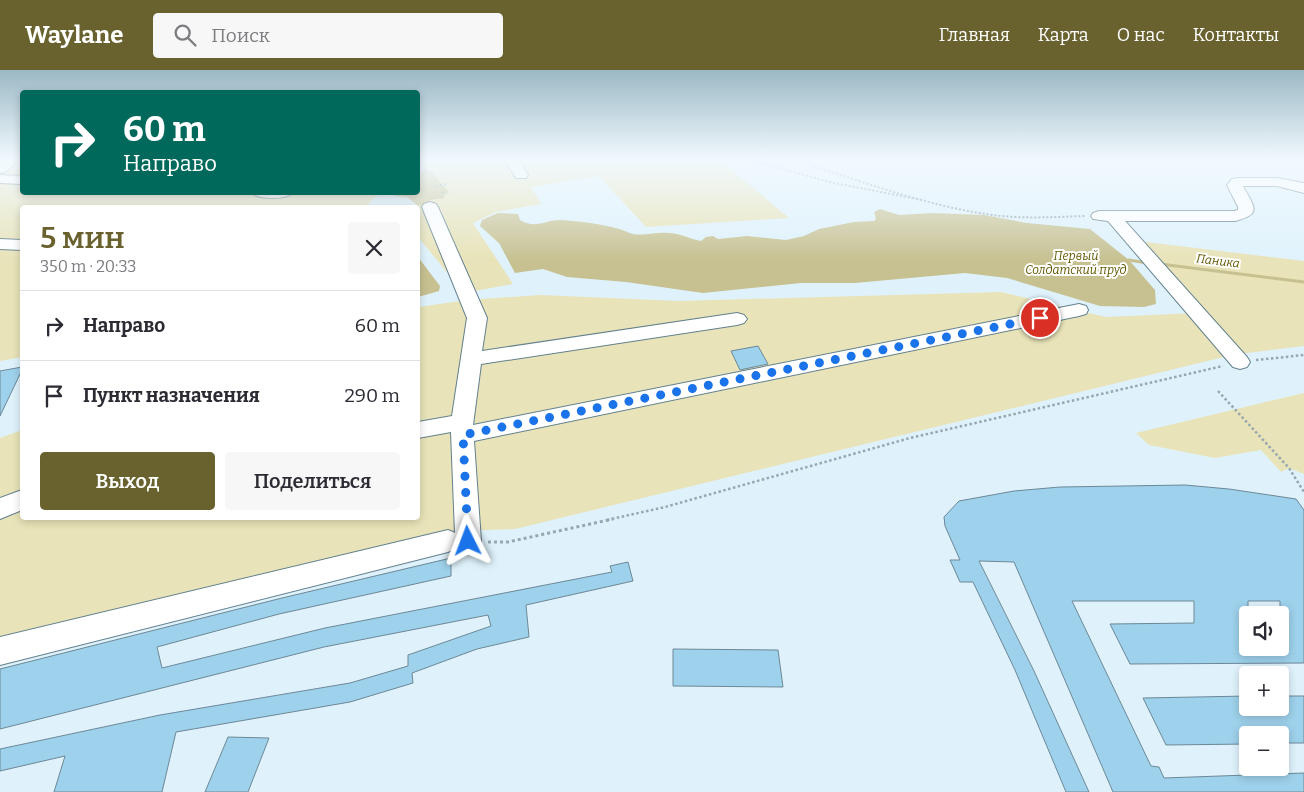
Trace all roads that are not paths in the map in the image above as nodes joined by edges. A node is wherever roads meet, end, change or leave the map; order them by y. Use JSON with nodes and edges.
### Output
{"nodes":[{"id":1,"x":1239,"y":194,"type":"edge"},
{"id":2,"x":439,"y":198,"type":"dead end"},
{"id":3,"x":0,"y":244,"type":"edge"},
{"id":4,"x":20,"y":245,"type":"edge"},
{"id":5,"x":1079,"y":310,"type":"dead end"},
{"id":6,"x":737,"y":319,"type":"dead end"},
{"id":7,"x":471,"y":359,"type":"junction"},
{"id":8,"x":1240,"y":362,"type":"road end"},
{"id":9,"x":462,"y":429,"type":"junction"},
{"id":10,"x":420,"y":430,"type":"edge"},
{"id":11,"x":20,"y":501,"type":"edge"},
{"id":12,"x":0,"y":508,"type":"edge"},
{"id":13,"x":0,"y":651,"type":"edge"}],
"edges":[{"from":1,"to":8,"type":"lane"},
{"from":2,"to":7,"type":"lane"},
{"from":3,"to":4,"type":"lane"},
{"from":5,"to":9,"type":"lane"},
{"from":6,"to":7,"type":"lane"},
{"from":7,"to":9,"type":"lane"},
{"from":9,"to":10,"type":"lane"},
{"from":9,"to":13,"type":"lane"},
{"from":11,"to":12,"type":"lane"}]}
